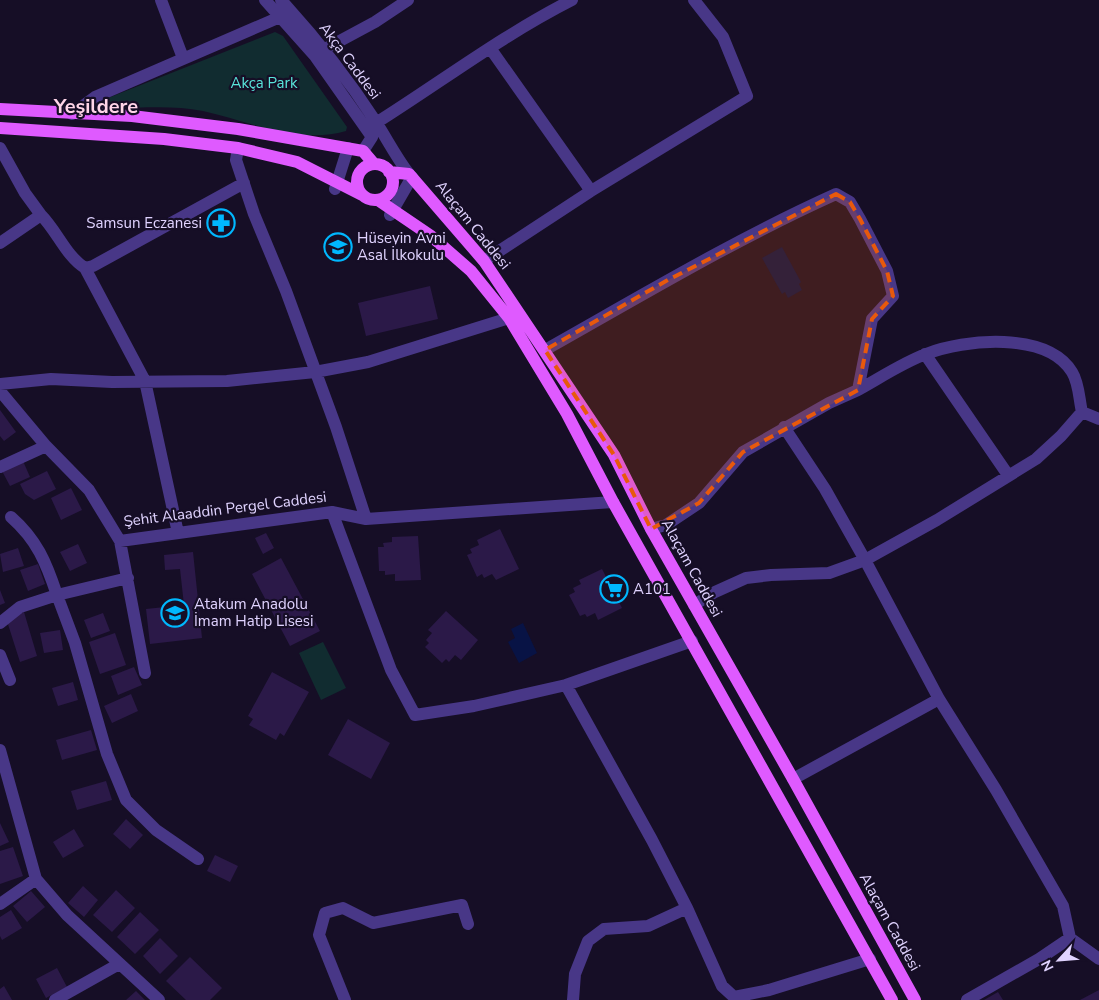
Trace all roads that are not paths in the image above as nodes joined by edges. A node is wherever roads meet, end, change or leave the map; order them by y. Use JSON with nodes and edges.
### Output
{"nodes":[{"id":1,"x":161,"y":0,"type":"edge"},
{"id":2,"x":265,"y":0,"type":"edge"},
{"id":3,"x":281,"y":0,"type":"edge"},
{"id":4,"x":408,"y":0,"type":"edge"},
{"id":5,"x":572,"y":0,"type":"edge"},
{"id":6,"x":694,"y":0,"type":"edge"},
{"id":7,"x":280,"y":17,"type":"junction"},
{"id":8,"x":490,"y":48,"type":"junction"},
{"id":9,"x":319,"y":53,"type":"junction"},
{"id":10,"x":183,"y":58,"type":"junction"},
{"id":11,"x":0,"y":109,"type":"edge"},
{"id":12,"x":359,"y":110,"type":"junction"},
{"id":13,"x":72,"y":114,"type":"junction"},
{"id":14,"x":376,"y":123,"type":"junction"},
{"id":15,"x":0,"y":128,"type":"edge"},
{"id":16,"x":0,"y":148,"type":"edge"},
{"id":17,"x":238,"y":148,"type":"junction"},
{"id":18,"x":348,"y":148,"type":"junction"},
{"id":19,"x":363,"y":151,"type":"junction"},
{"id":20,"x":374,"y":164,"type":"junction"},
{"id":21,"x":390,"y":172,"type":"junction"},
{"id":22,"x":411,"y":176,"type":"junction"},
{"id":23,"x":244,"y":183,"type":"junction"},
{"id":24,"x":336,"y":186,"type":"junction"},
{"id":25,"x":591,"y":191,"type":"junction"},
{"id":26,"x":362,"y":195,"type":"junction"},
{"id":27,"x":378,"y":200,"type":"junction"},
{"id":28,"x":391,"y":212,"type":"junction"},
{"id":29,"x":41,"y":215,"type":"junction"},
{"id":30,"x":0,"y":243,"type":"edge"},
{"id":31,"x":484,"y":260,"type":"junction"},
{"id":32,"x":85,"y":268,"type":"junction"},
{"id":33,"x":508,"y":318,"type":"junction"},
{"id":34,"x":545,"y":350,"type":"junction"},
{"id":35,"x":925,"y":354,"type":"junction"},
{"id":36,"x":315,"y":372,"type":"junction"},
{"id":37,"x":145,"y":381,"type":"junction"},
{"id":38,"x":0,"y":384,"type":"edge"},
{"id":39,"x":858,"y":390,"type":"junction"},
{"id":40,"x":0,"y":391,"type":"edge"},
{"id":41,"x":1082,"y":412,"type":"junction"},
{"id":42,"x":1099,"y":420,"type":"edge"},
{"id":43,"x":784,"y":427,"type":"junction"},
{"id":44,"x":46,"y":446,"type":"junction"},
{"id":45,"x":0,"y":467,"type":"edge"},
{"id":46,"x":1008,"y":475,"type":"junction"},
{"id":47,"x":613,"y":502,"type":"junction"},
{"id":48,"x":332,"y":512,"type":"junction"},
{"id":49,"x":11,"y":517,"type":"dead end"},
{"id":50,"x":366,"y":519,"type":"junction"},
{"id":51,"x":650,"y":529,"type":"junction"},
{"id":52,"x":178,"y":533,"type":"junction"},
{"id":53,"x":120,"y":541,"type":"junction"},
{"id":54,"x":865,"y":560,"type":"junction"},
{"id":55,"x":128,"y":578,"type":"junction"},
{"id":56,"x":57,"y":595,"type":"junction"},
{"id":57,"x":694,"y":606,"type":"junction"},
{"id":58,"x":0,"y":623,"type":"edge"},
{"id":59,"x":692,"y":641,"type":"junction"},
{"id":60,"x":0,"y":655,"type":"edge"},
{"id":61,"x":145,"y":673,"type":"dead end"},
{"id":62,"x":10,"y":680,"type":"dead end"},
{"id":63,"x":566,"y":685,"type":"junction"},
{"id":64,"x":939,"y":699,"type":"junction"},
{"id":65,"x":0,"y":750,"type":"edge"},
{"id":66,"x":793,"y":779,"type":"junction"},
{"id":67,"x":198,"y":859,"type":"dead end"},
{"id":68,"x":36,"y":879,"type":"junction"},
{"id":69,"x":0,"y":904,"type":"edge"},
{"id":70,"x":687,"y":908,"type":"junction"},
{"id":71,"x":468,"y":924,"type":"dead end"},
{"id":72,"x":1070,"y":938,"type":"junction"},
{"id":73,"x":870,"y":959,"type":"junction"},
{"id":74,"x":1099,"y":960,"type":"edge"},
{"id":75,"x":119,"y":964,"type":"junction"},
{"id":76,"x":55,"y":1000,"type":"edge"},
{"id":77,"x":160,"y":1000,"type":"edge"},
{"id":78,"x":344,"y":1000,"type":"edge"},
{"id":79,"x":573,"y":1000,"type":"edge"},
{"id":80,"x":892,"y":1000,"type":"edge"},
{"id":81,"x":914,"y":1000,"type":"edge"},
{"id":82,"x":967,"y":1000,"type":"edge"}],
"edges":[{"from":1,"to":10,"type":"street"},
{"from":2,"to":7,"type":"street","name":"Akça Caddesi"},
{"from":3,"to":9,"type":"street","name":"Akça Caddesi"},
{"from":4,"to":9,"type":"street"},
{"from":5,"to":8,"type":"street"},
{"from":6,"to":25,"type":"street"},
{"from":7,"to":9,"type":"street","name":"Akça Caddesi"},
{"from":7,"to":10,"type":"street"},
{"from":8,"to":14,"type":"street"},
{"from":8,"to":25,"type":"street"},
{"from":9,"to":12,"type":"street","name":"Akça Caddesi"},
{"from":10,"to":13,"type":"street"},
{"from":11,"to":13,"type":"main road"},
{"from":12,"to":14,"type":"street","name":"Akça Caddesi"},
{"from":12,"to":19,"type":"street"},
{"from":13,"to":18,"type":"main road"},
{"from":14,"to":22,"type":"street","name":"Akça Caddesi"},
{"from":15,"to":17,"type":"main road"},
{"from":16,"to":29,"type":"street"},
{"from":17,"to":23,"type":"street"},
{"from":17,"to":24,"type":"main road"},
{"from":18,"to":19,"type":"main road"},
{"from":18,"to":24,"type":"street"},
{"from":19,"to":20,"type":"main road"},
{"from":20,"to":21,"type":"main road"},
{"from":20,"to":26,"type":"main road"},
{"from":21,"to":22,"type":"main road"},
{"from":21,"to":27,"type":"main road"},
{"from":22,"to":28,"type":"street"},
{"from":22,"to":31,"type":"main road","name":"Alaçam Caddesi"},
{"from":23,"to":32,"type":"street"},
{"from":23,"to":36,"type":"street"},
{"from":24,"to":26,"type":"main road"},
{"from":25,"to":31,"type":"street"},
{"from":26,"to":27,"type":"main road"},
{"from":27,"to":28,"type":"main road","name":"Alaçam Caddesi"},
{"from":28,"to":33,"type":"main road","name":"Alaçam Caddesi"},
{"from":29,"to":30,"type":"street"},
{"from":29,"to":32,"type":"street"},
{"from":31,"to":34,"type":"main road","name":"Alaçam Caddesi"},
{"from":32,"to":37,"type":"street"},
{"from":33,"to":36,"type":"street"},
{"from":33,"to":47,"type":"main road","name":"Alaçam Caddesi"},
{"from":34,"to":39,"type":"street"},
{"from":34,"to":51,"type":"main road","name":"Alaçam Caddesi"},
{"from":35,"to":39,"type":"street"},
{"from":35,"to":41,"type":"street"},
{"from":35,"to":46,"type":"street"},
{"from":36,"to":37,"type":"street"},
{"from":36,"to":50,"type":"street"},
{"from":37,"to":38,"type":"street"},
{"from":37,"to":52,"type":"street"},
{"from":39,"to":43,"type":"street"},
{"from":40,"to":44,"type":"street","name":"Şehit Alaaddin Pergel Caddesi"},
{"from":41,"to":42,"type":"street"},
{"from":41,"to":46,"type":"street"},
{"from":43,"to":51,"type":"street"},
{"from":43,"to":54,"type":"street"},
{"from":44,"to":45,"type":"street"},
{"from":44,"to":53,"type":"street","name":"Şehit Alaaddin Pergel Caddesi"},
{"from":46,"to":54,"type":"street"},
{"from":47,"to":50,"type":"street","name":"Şehit Alaaddin Pergel Caddesi"},
{"from":47,"to":59,"type":"main road","name":"Alaçam Caddesi"},
{"from":48,"to":50,"type":"street","name":"Şehit Alaaddin Pergel Caddesi"},
{"from":48,"to":52,"type":"street","name":"Şehit Alaaddin Pergel Caddesi"},
{"from":48,"to":63,"type":"street"},
{"from":49,"to":56,"type":"street"},
{"from":51,"to":57,"type":"main road","name":"Alaçam Caddesi"},
{"from":52,"to":53,"type":"street","name":"Şehit Alaaddin Pergel Caddesi"},
{"from":53,"to":55,"type":"street"},
{"from":54,"to":57,"type":"street"},
{"from":54,"to":64,"type":"street"},
{"from":55,"to":56,"type":"street"},
{"from":55,"to":61,"type":"street"},
{"from":56,"to":58,"type":"street"},
{"from":56,"to":67,"type":"street"},
{"from":57,"to":66,"type":"main road","name":"Alaçam Caddesi"},
{"from":59,"to":63,"type":"street"},
{"from":59,"to":73,"type":"main road","name":"Alaçam Caddesi"},
{"from":60,"to":62,"type":"street"},
{"from":63,"to":70,"type":"street"},
{"from":64,"to":66,"type":"street"},
{"from":64,"to":72,"type":"street"},
{"from":65,"to":68,"type":"street"},
{"from":66,"to":81,"type":"main road","name":"Alaçam Caddesi"},
{"from":68,"to":69,"type":"street"},
{"from":68,"to":75,"type":"street"},
{"from":70,"to":73,"type":"street"},
{"from":70,"to":79,"type":"street"},
{"from":71,"to":78,"type":"street"},
{"from":72,"to":74,"type":"street"},
{"from":72,"to":82,"type":"street"},
{"from":73,"to":80,"type":"main road","name":"Alaçam Caddesi"},
{"from":75,"to":76,"type":"street"},
{"from":75,"to":77,"type":"street"}]}
